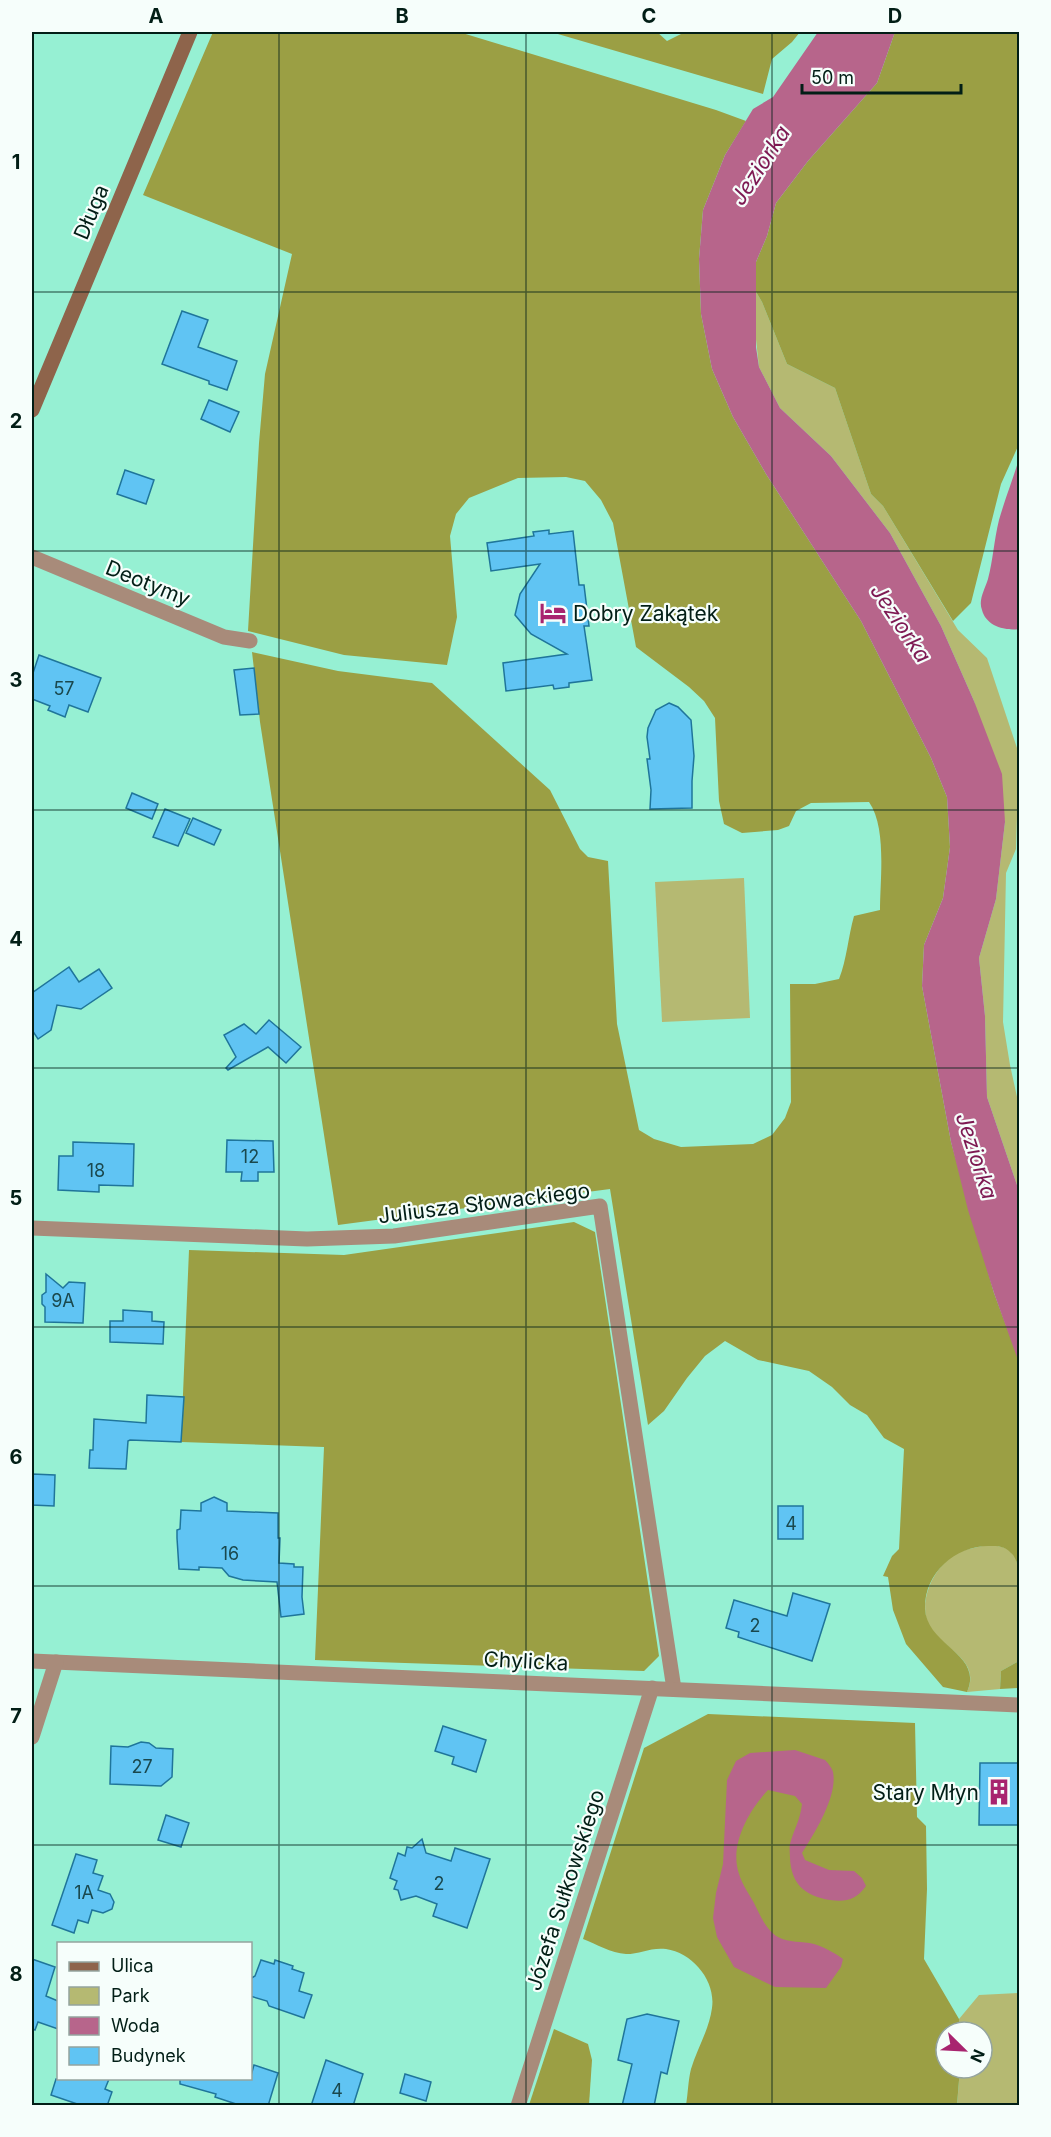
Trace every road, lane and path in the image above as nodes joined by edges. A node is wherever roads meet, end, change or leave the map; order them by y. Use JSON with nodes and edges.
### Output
{"nodes":[{"id":1,"x":190,"y":32,"type":"edge"},
{"id":2,"x":32,"y":410,"type":"edge"},
{"id":3,"x":32,"y":557,"type":"edge"},
{"id":4,"x":250,"y":641,"type":"dead end"},
{"id":5,"x":32,"y":1228,"type":"edge"},
{"id":6,"x":32,"y":1661,"type":"edge"},
{"id":7,"x":56,"y":1662,"type":"junction"},
{"id":8,"x":652,"y":1688,"type":"junction"},
{"id":9,"x":674,"y":1689,"type":"junction"},
{"id":10,"x":1020,"y":1705,"type":"edge"},
{"id":11,"x":32,"y":1737,"type":"edge"},
{"id":12,"x":518,"y":2106,"type":"edge"}],
"edges":[{"from":1,"to":2,"type":"street","name":"Długa"},
{"from":3,"to":4,"type":"street","name":"Deotymy"},
{"from":5,"to":9,"type":"street","name":"Juliusza Słowackiego"},
{"from":6,"to":7,"type":"street","name":"Chylicka"},
{"from":7,"to":8,"type":"street","name":"Chylicka"},
{"from":7,"to":11,"type":"street"},
{"from":8,"to":9,"type":"street","name":"Chylicka"},
{"from":8,"to":12,"type":"street","name":"Józefa Sułkowskiego"},
{"from":9,"to":10,"type":"street","name":"Chylicka"}]}
